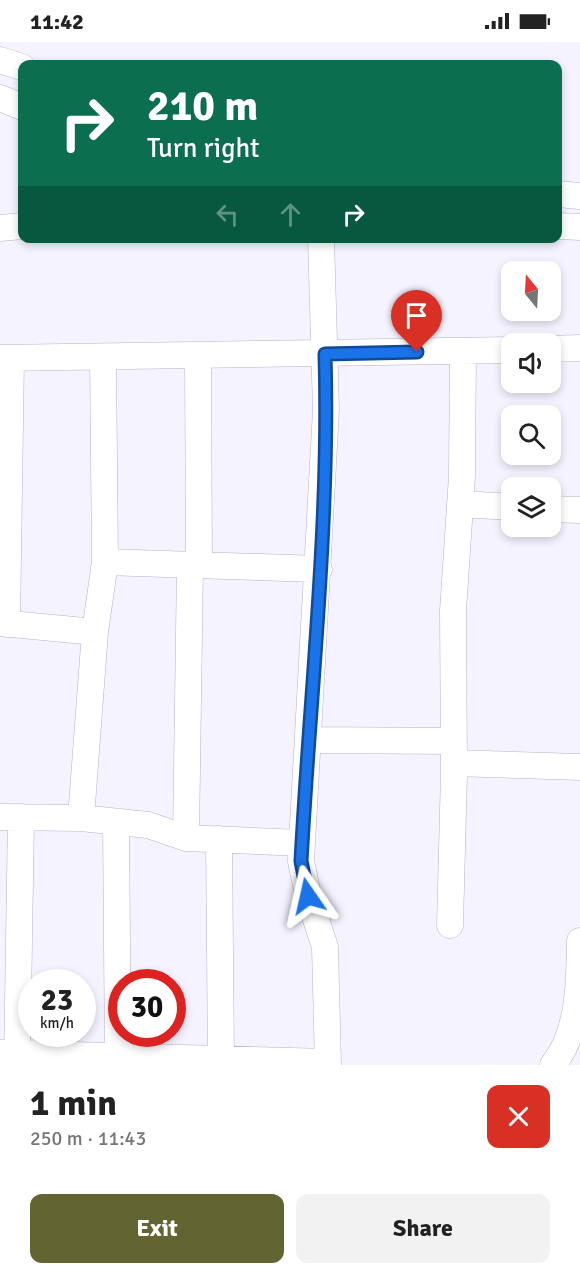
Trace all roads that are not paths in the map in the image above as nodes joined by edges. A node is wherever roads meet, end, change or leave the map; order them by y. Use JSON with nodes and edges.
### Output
{"nodes":[{"id":1,"x":0,"y":60,"type":"edge"},
{"id":2,"x":18,"y":67,"type":"edge"},
{"id":3,"x":0,"y":98,"type":"edge"},
{"id":4,"x":18,"y":105,"type":"edge"},
{"id":5,"x":562,"y":194,"type":"edge"},
{"id":6,"x":580,"y":195,"type":"edge"},
{"id":7,"x":18,"y":226,"type":"edge"},
{"id":8,"x":562,"y":226,"type":"edge"},
{"id":9,"x":580,"y":227,"type":"edge"},
{"id":10,"x":0,"y":228,"type":"edge"},
{"id":11,"x":321,"y":243,"type":"edge"},
{"id":12,"x":580,"y":348,"type":"edge"},
{"id":13,"x":561,"y":349,"type":"edge"},
{"id":14,"x":501,"y":350,"type":"edge"},
{"id":15,"x":463,"y":351,"type":"junction"},
{"id":16,"x":325,"y":354,"type":"junction"},
{"id":17,"x":198,"y":356,"type":"junction"},
{"id":18,"x":103,"y":357,"type":"junction"},
{"id":19,"x":6,"y":358,"type":"edge"},
{"id":20,"x":460,"y":504,"type":"junction"},
{"id":21,"x":501,"y":506,"type":"edge"},
{"id":22,"x":561,"y":509,"type":"edge"},
{"id":23,"x":580,"y":510,"type":"edge"},
{"id":24,"x":105,"y":562,"type":"junction"},
{"id":25,"x":194,"y":565,"type":"junction"},
{"id":26,"x":319,"y":569,"type":"junction"},
{"id":27,"x":3,"y":623,"type":"edge"},
{"id":28,"x":95,"y":632,"type":"junction"},
{"id":29,"x":308,"y":740,"type":"junction"},
{"id":30,"x":454,"y":752,"type":"junction"},
{"id":31,"x":580,"y":767,"type":"edge"},
{"id":32,"x":10,"y":817,"type":"edge"},
{"id":33,"x":81,"y":818,"type":"junction"},
{"id":34,"x":116,"y":822,"type":"junction"},
{"id":35,"x":186,"y":838,"type":"junction"},
{"id":36,"x":219,"y":839,"type":"junction"},
{"id":37,"x":302,"y":843,"type":"junction"},
{"id":38,"x":450,"y":925,"type":"dead end"},
{"id":39,"x":580,"y":940,"type":"edge"},
{"id":40,"x":12,"y":1057,"type":"edge"},
{"id":41,"x":117,"y":1060,"type":"edge"},
{"id":42,"x":565,"y":1060,"type":"edge"},
{"id":43,"x":221,"y":1062,"type":"edge"},
{"id":44,"x":328,"y":1063,"type":"edge"}],
"edges":[{"from":1,"to":2,"type":"street"},
{"from":3,"to":4,"type":"street"},
{"from":5,"to":6,"type":"street"},
{"from":7,"to":10,"type":"street"},
{"from":8,"to":9,"type":"street"},
{"from":11,"to":16,"type":"street"},
{"from":12,"to":13,"type":"street"},
{"from":14,"to":15,"type":"street"},
{"from":15,"to":16,"type":"street"},
{"from":15,"to":20,"type":"street"},
{"from":16,"to":17,"type":"street"},
{"from":16,"to":26,"type":"street"},
{"from":17,"to":18,"type":"street"},
{"from":17,"to":25,"type":"street"},
{"from":18,"to":19,"type":"street"},
{"from":18,"to":24,"type":"street"},
{"from":19,"to":27,"type":"street"},
{"from":20,"to":21,"type":"street"},
{"from":20,"to":30,"type":"street"},
{"from":22,"to":23,"type":"street"},
{"from":24,"to":25,"type":"street"},
{"from":24,"to":28,"type":"street"},
{"from":25,"to":26,"type":"street"},
{"from":25,"to":35,"type":"street"},
{"from":26,"to":29,"type":"street"},
{"from":27,"to":28,"type":"street"},
{"from":28,"to":33,"type":"street"},
{"from":29,"to":30,"type":"street"},
{"from":29,"to":37,"type":"street"},
{"from":30,"to":31,"type":"street"},
{"from":30,"to":38,"type":"street"},
{"from":32,"to":33,"type":"street"},
{"from":32,"to":40,"type":"street"},
{"from":33,"to":34,"type":"street"},
{"from":34,"to":35,"type":"street"},
{"from":34,"to":41,"type":"street"},
{"from":35,"to":36,"type":"street"},
{"from":36,"to":37,"type":"street"},
{"from":36,"to":43,"type":"street"},
{"from":37,"to":44,"type":"street"},
{"from":39,"to":42,"type":"street"},
{"from":40,"to":41,"type":"street"},
{"from":41,"to":43,"type":"street"},
{"from":43,"to":44,"type":"street"}]}
